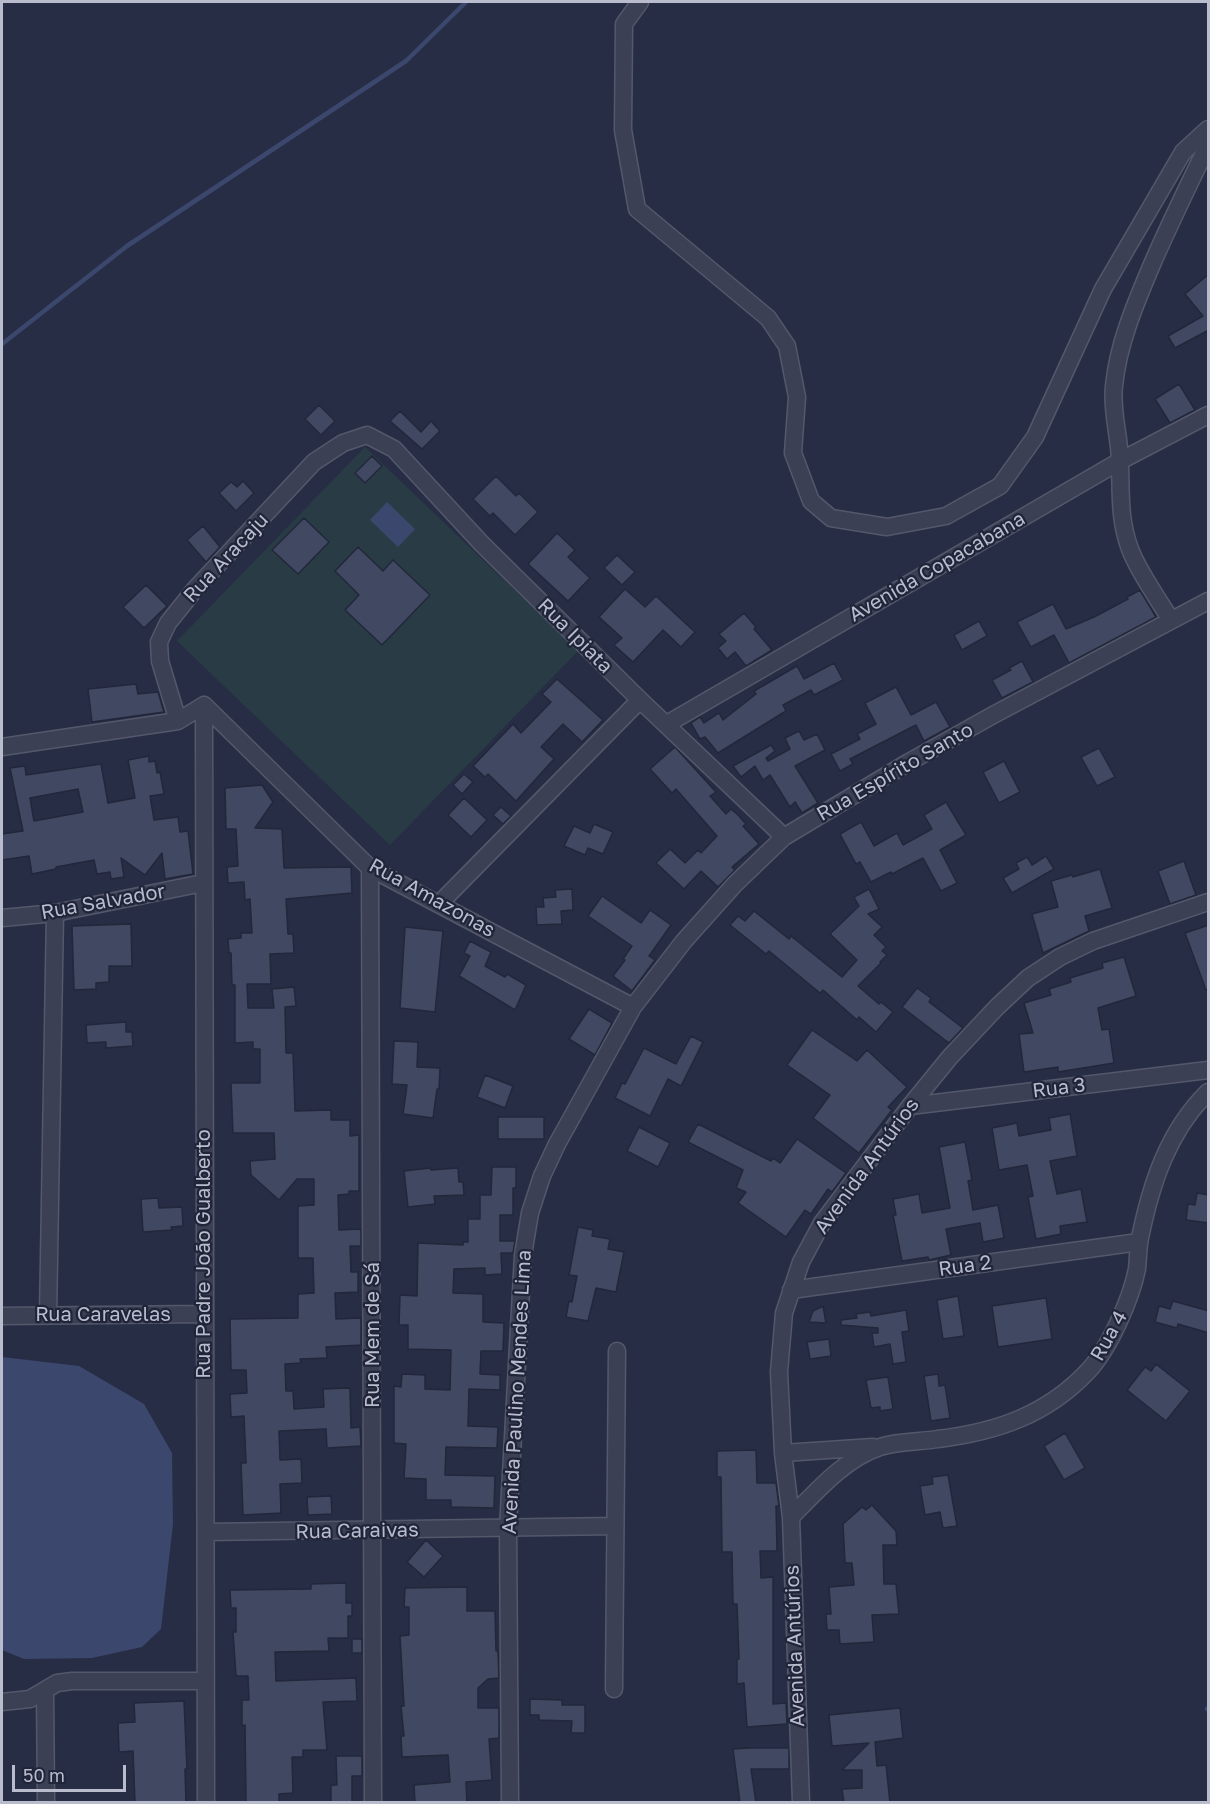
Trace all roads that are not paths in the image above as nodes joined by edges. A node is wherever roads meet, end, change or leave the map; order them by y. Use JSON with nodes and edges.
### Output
{"nodes":[{"id":1,"x":640,"y":2,"type":"edge"},
{"id":2,"x":1209,"y":129,"type":"edge"},
{"id":3,"x":1209,"y":145,"type":"edge"},
{"id":4,"x":1209,"y":415,"type":"edge"},
{"id":5,"x":367,"y":435,"type":"joint"},
{"id":6,"x":1120,"y":461,"type":"junction"},
{"id":7,"x":1209,"y":601,"type":"edge"},
{"id":8,"x":1171,"y":620,"type":"junction"},
{"id":9,"x":640,"y":700,"type":"junction"},
{"id":10,"x":204,"y":705,"type":"junction"},
{"id":11,"x":178,"y":721,"type":"junction"},
{"id":12,"x":667,"y":724,"type":"junction"},
{"id":13,"x":2,"y":747,"type":"edge"},
{"id":14,"x":784,"y":837,"type":"junction"},
{"id":15,"x":370,"y":868,"type":"junction"},
{"id":16,"x":203,"y":883,"type":"junction"},
{"id":17,"x":1209,"y":902,"type":"edge"},
{"id":18,"x":440,"y":903,"type":"junction"},
{"id":19,"x":55,"y":913,"type":"junction"},
{"id":20,"x":2,"y":918,"type":"edge"},
{"id":21,"x":633,"y":1007,"type":"junction"},
{"id":22,"x":1209,"y":1070,"type":"edge"},
{"id":23,"x":1209,"y":1092,"type":"edge"},
{"id":24,"x":910,"y":1106,"type":"junction"},
{"id":25,"x":1139,"y":1242,"type":"junction"},
{"id":26,"x":791,"y":1290,"type":"junction"},
{"id":27,"x":204,"y":1314,"type":"junction"},
{"id":28,"x":2,"y":1316,"type":"edge"},
{"id":29,"x":48,"y":1316,"type":"junction"},
{"id":30,"x":617,"y":1351,"type":"dead end"},
{"id":31,"x":880,"y":1447,"type":"junction"},
{"id":32,"x":783,"y":1453,"type":"junction"},
{"id":33,"x":791,"y":1517,"type":"junction"},
{"id":34,"x":615,"y":1526,"type":"junction"},
{"id":35,"x":508,"y":1528,"type":"junction"},
{"id":36,"x":374,"y":1531,"type":"junction"},
{"id":37,"x":206,"y":1532,"type":"junction"},
{"id":38,"x":205,"y":1681,"type":"junction"},
{"id":39,"x":614,"y":1689,"type":"dead end"},
{"id":40,"x":45,"y":1690,"type":"junction"},
{"id":41,"x":2,"y":1702,"type":"edge"},
{"id":42,"x":46,"y":1803,"type":"edge"},
{"id":43,"x":206,"y":1803,"type":"edge"},
{"id":44,"x":373,"y":1803,"type":"edge"},
{"id":45,"x":510,"y":1803,"type":"edge"},
{"id":46,"x":801,"y":1803,"type":"edge"}],
"edges":[{"from":1,"to":2,"type":"street"},
{"from":3,"to":6,"type":"street"},
{"from":4,"to":6,"type":"street","name":"Avenida Copacabana"},
{"from":5,"to":9,"type":"street","name":"Rua Ipiata"},
{"from":5,"to":11,"type":"street","name":"Rua Aracaju"},
{"from":6,"to":8,"type":"street"},
{"from":6,"to":12,"type":"street","name":"Avenida Copacabana"},
{"from":7,"to":8,"type":"street","name":"Rua Espírito Santo"},
{"from":8,"to":14,"type":"street","name":"Rua Espírito Santo"},
{"from":9,"to":12,"type":"street","name":"Rua Ipiata"},
{"from":9,"to":18,"type":"street"},
{"from":10,"to":11,"type":"street"},
{"from":10,"to":15,"type":"street","name":"Rua Amazonas"},
{"from":10,"to":16,"type":"street","name":"Rua Padre João Gualberto"},
{"from":11,"to":13,"type":"street"},
{"from":12,"to":14,"type":"street","name":"Rua Ipiata"},
{"from":14,"to":21,"type":"street","name":"Rua Espírito Santo"},
{"from":15,"to":18,"type":"street","name":"Rua Amazonas"},
{"from":15,"to":36,"type":"street","name":"Rua Mem de Sá"},
{"from":16,"to":19,"type":"street","name":"Rua Salvador"},
{"from":16,"to":27,"type":"street","name":"Rua Padre João Gualberto"},
{"from":17,"to":24,"type":"street","name":"Avenida Antúrios"},
{"from":18,"to":21,"type":"street","name":"Rua Amazonas"},
{"from":19,"to":20,"type":"street","name":"Rua Salvador"},
{"from":19,"to":29,"type":"street"},
{"from":21,"to":35,"type":"street","name":"Avenida Paulino Mendes Lima"},
{"from":22,"to":24,"type":"street","name":"Rua 3"},
{"from":23,"to":25,"type":"street","name":"Rua 4"},
{"from":24,"to":26,"type":"street","name":"Avenida Antúrios"},
{"from":25,"to":26,"type":"street","name":"Rua 2"},
{"from":25,"to":31,"type":"street","name":"Rua 4"},
{"from":26,"to":32,"type":"street","name":"Avenida Antúrios"},
{"from":27,"to":29,"type":"street","name":"Rua Caravelas"},
{"from":27,"to":37,"type":"street","name":"Rua Padre João Gualberto"},
{"from":28,"to":29,"type":"street","name":"Rua Caravelas"},
{"from":30,"to":34,"type":"street"},
{"from":31,"to":32,"type":"street","name":"Rua 4"},
{"from":31,"to":33,"type":"street","name":"Rua 4"},
{"from":32,"to":33,"type":"street","name":"Avenida Antúrios"},
{"from":33,"to":46,"type":"street","name":"Avenida Antúrios"},
{"from":34,"to":35,"type":"street","name":"Rua Caraivas"},
{"from":34,"to":39,"type":"street"},
{"from":35,"to":36,"type":"street","name":"Rua Caraivas"},
{"from":35,"to":45,"type":"street","name":"Avenida Paulino Mendes Lima"},
{"from":36,"to":37,"type":"street","name":"Rua Caraivas"},
{"from":36,"to":44,"type":"street","name":"Rua Mem de Sá"},
{"from":37,"to":38,"type":"street","name":"Rua Padre João Gualberto"},
{"from":38,"to":40,"type":"street"},
{"from":38,"to":43,"type":"street","name":"Rua Padre João Gualberto"},
{"from":40,"to":41,"type":"street"},
{"from":40,"to":42,"type":"street"}]}
